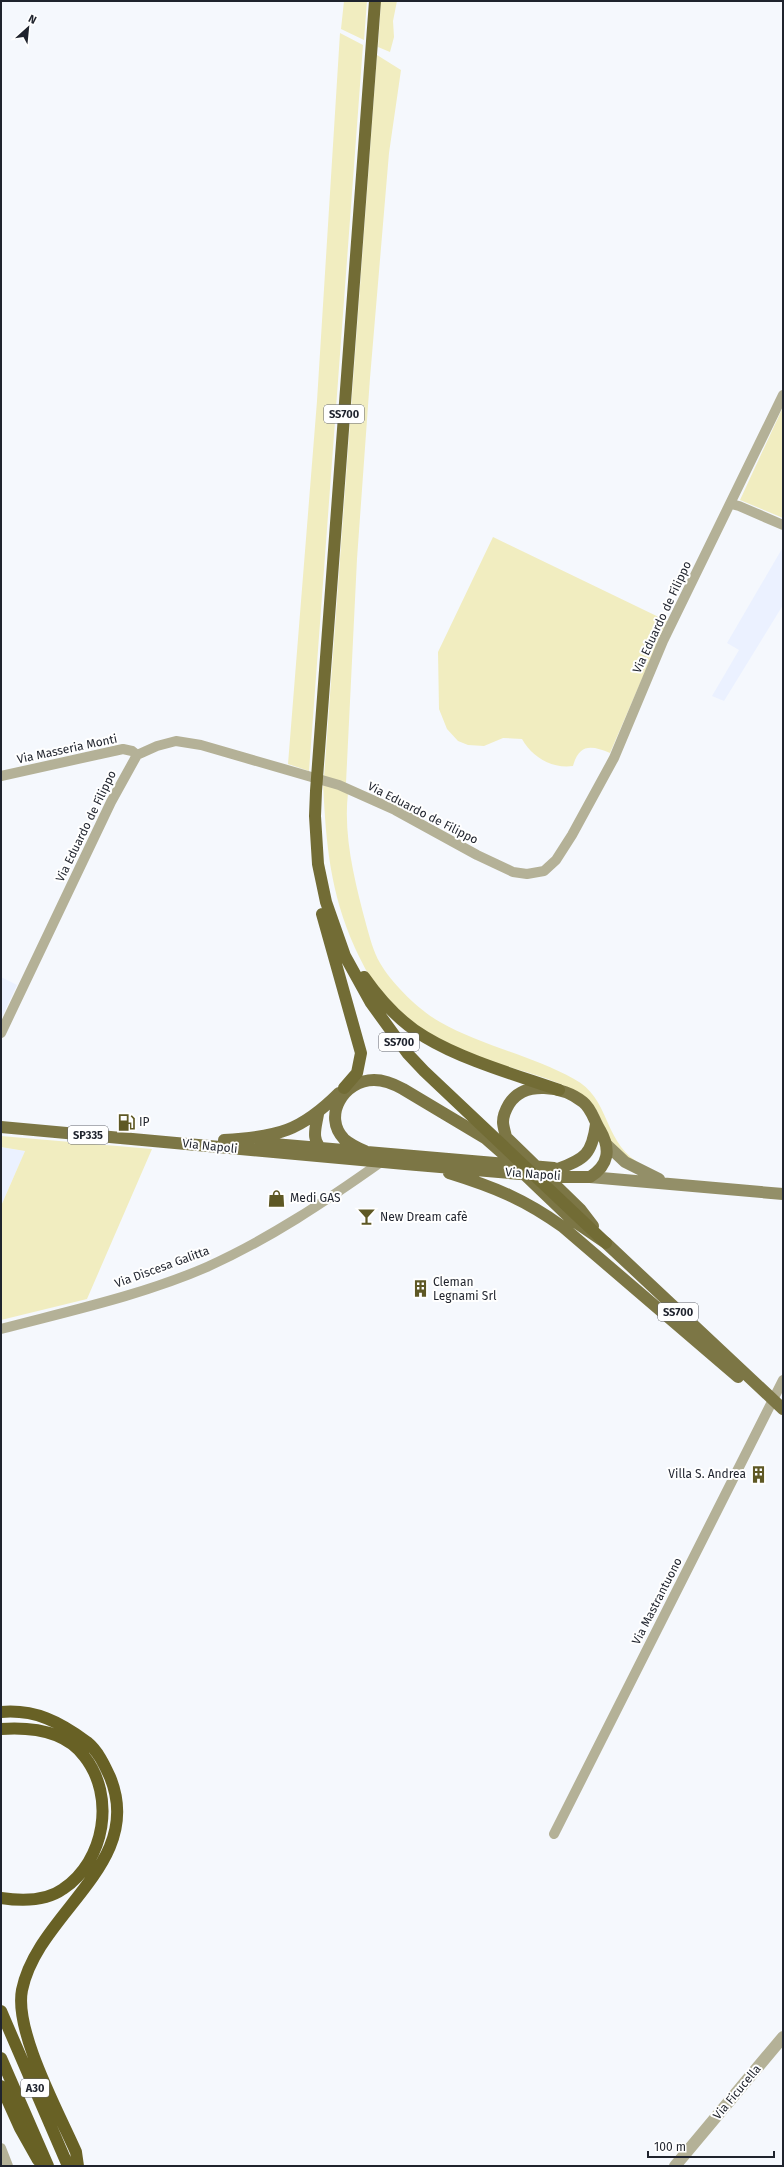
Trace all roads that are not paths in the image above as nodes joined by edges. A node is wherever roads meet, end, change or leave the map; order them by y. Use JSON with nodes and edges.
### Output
{"nodes":[{"id":1,"x":375,"y":1,"type":"edge"},
{"id":2,"x":783,"y":395,"type":"edge"},
{"id":3,"x":731,"y":504,"type":"junction"},
{"id":4,"x":783,"y":525,"type":"edge"},
{"id":5,"x":137,"y":755,"type":"junction"},
{"id":6,"x":1,"y":776,"type":"edge"},
{"id":7,"x":320,"y":880,"type":"junction"},
{"id":8,"x":326,"y":902,"type":"junction"},
{"id":9,"x":1,"y":1033,"type":"edge"},
{"id":10,"x":344,"y":1088,"type":"joint"},
{"id":11,"x":559,"y":1090,"type":"junction"},
{"id":12,"x":318,"y":1114,"type":"junction"},
{"id":13,"x":596,"y":1124,"type":"junction"},
{"id":14,"x":1,"y":1127,"type":"edge"},
{"id":15,"x":224,"y":1140,"type":"junction"},
{"id":16,"x":175,"y":1142,"type":"junction"},
{"id":17,"x":607,"y":1145,"type":"junction"},
{"id":18,"x":319,"y":1148,"type":"junction"},
{"id":19,"x":365,"y":1151,"type":"junction"},
{"id":20,"x":506,"y":1152,"type":"junction"},
{"id":21,"x":588,"y":1153,"type":"junction"},
{"id":22,"x":381,"y":1162,"type":"junction"},
{"id":23,"x":405,"y":1164,"type":"junction"},
{"id":24,"x":429,"y":1166,"type":"junction"},
{"id":25,"x":558,"y":1169,"type":"junction"},
{"id":26,"x":590,"y":1177,"type":"junction"},
{"id":27,"x":669,"y":1183,"type":"junction"},
{"id":28,"x":543,"y":1184,"type":"junction"},
{"id":29,"x":783,"y":1194,"type":"edge"},
{"id":30,"x":606,"y":1243,"type":"joint"},
{"id":31,"x":1,"y":1329,"type":"edge"},
{"id":32,"x":783,"y":1380,"type":"edge"},
{"id":33,"x":770,"y":1398,"type":"junction"},
{"id":34,"x":783,"y":1409,"type":"edge"},
{"id":35,"x":1,"y":1712,"type":"edge"},
{"id":36,"x":1,"y":1729,"type":"edge"},
{"id":37,"x":554,"y":1834,"type":"dead end"},
{"id":38,"x":1,"y":1898,"type":"edge"},
{"id":39,"x":1,"y":2011,"type":"edge"},
{"id":40,"x":783,"y":2037,"type":"edge"},
{"id":41,"x":1,"y":2058,"type":"edge"},
{"id":42,"x":1,"y":2086,"type":"edge"},
{"id":43,"x":1,"y":2148,"type":"edge"},
{"id":44,"x":8,"y":2166,"type":"edge"},
{"id":45,"x":42,"y":2166,"type":"edge"},
{"id":46,"x":48,"y":2166,"type":"edge"},
{"id":47,"x":68,"y":2166,"type":"edge"},
{"id":48,"x":78,"y":2166,"type":"edge"},
{"id":49,"x":675,"y":2166,"type":"edge"}],
"edges":[{"from":1,"to":7,"type":"highway","number":"SS700"},
{"from":2,"to":3,"type":"street"},
{"from":3,"to":4,"type":"street"},
{"from":3,"to":5,"type":"street","name":"Via Eduardo de Filippo"},
{"from":5,"to":6,"type":"street","name":"Via Masseria Monti"},
{"from":5,"to":9,"type":"street","name":"Via Eduardo de Filippo"},
{"from":7,"to":8,"type":"highway","number":"SS700"},
{"from":7,"to":10,"type":"highway"},
{"from":8,"to":11,"type":"highway"},
{"from":8,"to":20,"type":"highway","number":"SS700"},
{"from":10,"to":12,"type":"main road"},
{"from":11,"to":13,"type":"main road"},
{"from":11,"to":28,"type":"main road"},
{"from":12,"to":15,"type":"main road"},
{"from":12,"to":18,"type":"main road"},
{"from":13,"to":17,"type":"main road"},
{"from":13,"to":21,"type":"main road"},
{"from":14,"to":16,"type":"main road","number":"SP335"},
{"from":15,"to":16,"type":"main road","name":"Via Napoli"},
{"from":15,"to":18,"type":"main road","name":"Via Napoli"},
{"from":16,"to":22,"type":"main road","name":"Via Napoli"},
{"from":17,"to":26,"type":"main road"},
{"from":17,"to":27,"type":"main road"},
{"from":18,"to":19,"type":"main road","name":"Via Napoli"},
{"from":18,"to":23,"type":"main road"},
{"from":19,"to":20,"type":"main road"},
{"from":19,"to":25,"type":"main road","name":"Via Napoli"},
{"from":20,"to":28,"type":"highway","number":"SS700"},
{"from":21,"to":25,"type":"main road"},
{"from":21,"to":26,"type":"main road"},
{"from":22,"to":23,"type":"main road","name":"Via Napoli"},
{"from":22,"to":31,"type":"street","name":"Via Discesa Galitta"},
{"from":23,"to":24,"type":"main road","name":"Via Napoli"},
{"from":24,"to":26,"type":"main road","name":"Via Napoli"},
{"from":24,"to":33,"type":"main road"},
{"from":25,"to":26,"type":"main road","name":"Via Napoli"},
{"from":26,"to":27,"type":"main road","name":"Via Napoli"},
{"from":27,"to":29,"type":"main road","name":"Via Napoli"},
{"from":28,"to":30,"type":"highway","number":"SS700"},
{"from":30,"to":33,"type":"main road","number":"SS700"},
{"from":32,"to":33,"type":"street","name":"Via Mastrantuono"},
{"from":33,"to":34,"type":"main road"},
{"from":33,"to":37,"type":"street","name":"Via Mastrantuono"},
{"from":35,"to":48,"type":"highway"},
{"from":36,"to":38,"type":"highway"},
{"from":39,"to":47,"type":"highway","number":"A30"},
{"from":40,"to":49,"type":"street","name":"Via Ficucella"},
{"from":41,"to":46,"type":"highway","number":"A30"},
{"from":42,"to":45,"type":"highway"},
{"from":43,"to":44,"type":"street"}]}
